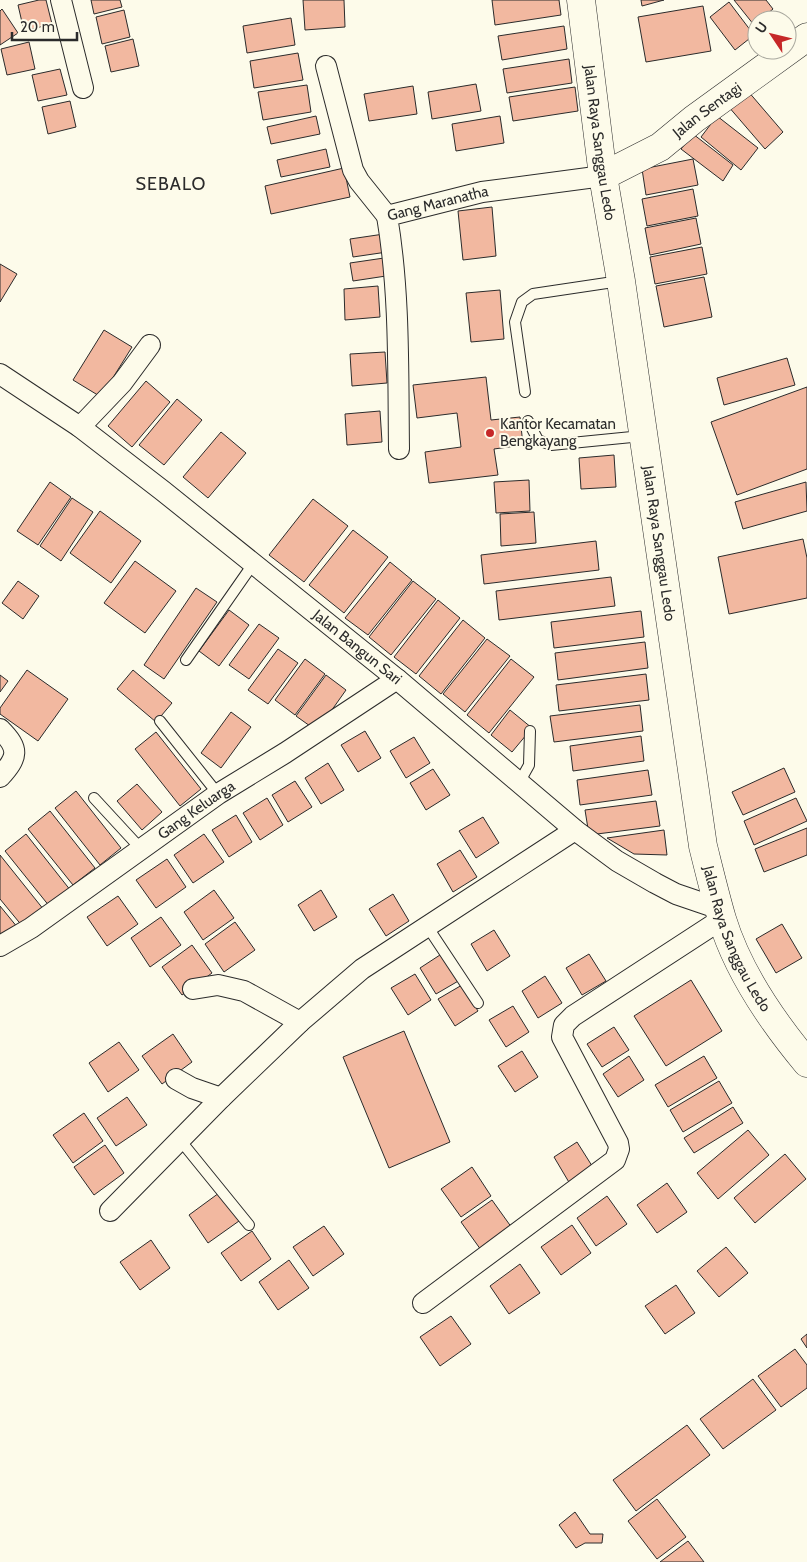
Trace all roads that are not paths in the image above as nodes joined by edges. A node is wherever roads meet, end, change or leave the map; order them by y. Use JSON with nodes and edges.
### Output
{"nodes":[{"id":1,"x":62,"y":0,"type":"edge"},
{"id":2,"x":581,"y":0,"type":"edge"},
{"id":3,"x":807,"y":37,"type":"edge"},
{"id":4,"x":326,"y":66,"type":"dead end"},
{"id":5,"x":83,"y":88,"type":"dead end"},
{"id":6,"x":603,"y":176,"type":"junction"},
{"id":7,"x":387,"y":216,"type":"junction"},
{"id":8,"x":621,"y":281,"type":"junction"},
{"id":9,"x":150,"y":345,"type":"dead end"},
{"id":10,"x":1,"y":378,"type":"edge"},
{"id":11,"x":525,"y":392,"type":"dead end"},
{"id":12,"x":528,"y":421,"type":"dead end"},
{"id":13,"x":80,"y":427,"type":"junction"},
{"id":14,"x":643,"y":436,"type":"junction"},
{"id":15,"x":399,"y":449,"type":"dead end"},
{"id":16,"x":253,"y":564,"type":"junction"},
{"id":17,"x":186,"y":660,"type":"dead end"},
{"id":18,"x":397,"y":679,"type":"junction"},
{"id":19,"x":160,"y":721,"type":"dead end"},
{"id":20,"x":0,"y":729,"type":"edge"},
{"id":21,"x":530,"y":730,"type":"dead end"},
{"id":22,"x":0,"y":777,"type":"edge"},
{"id":23,"x":519,"y":784,"type":"junction"},
{"id":24,"x":218,"y":794,"type":"junction"},
{"id":25,"x":94,"y":798,"type":"dead end"},
{"id":26,"x":575,"y":830,"type":"junction"},
{"id":27,"x":141,"y":848,"type":"junction"},
{"id":28,"x":721,"y":914,"type":"junction"},
{"id":29,"x":427,"y":926,"type":"junction"},
{"id":30,"x":0,"y":946,"type":"edge"},
{"id":31,"x":193,"y":989,"type":"dead end"},
{"id":32,"x":478,"y":1003,"type":"dead end"},
{"id":33,"x":300,"y":1022,"type":"junction"},
{"id":34,"x":807,"y":1063,"type":"edge"},
{"id":35,"x":176,"y":1079,"type":"dead end"},
{"id":36,"x":221,"y":1098,"type":"junction"},
{"id":37,"x":180,"y":1140,"type":"junction"},
{"id":38,"x":110,"y":1211,"type":"dead end"},
{"id":39,"x":249,"y":1225,"type":"dead end"},
{"id":40,"x":423,"y":1303,"type":"dead end"}],
"edges":[{"from":1,"to":5,"type":"street"},
{"from":2,"to":6,"type":"main road","name":"Jalan Raya Sanggau Ledo"},
{"from":3,"to":6,"type":"main road","name":"Jalan Sentagi"},
{"from":4,"to":7,"type":"street"},
{"from":6,"to":7,"type":"street","name":"Gang Maranatha"},
{"from":6,"to":8,"type":"main road","name":"Jalan Raya Sanggau Ledo"},
{"from":7,"to":15,"type":"street","name":"Gang Maranatha"},
{"from":8,"to":11,"type":"lane"},
{"from":8,"to":14,"type":"main road","name":"Jalan Raya Sanggau Ledo"},
{"from":9,"to":13,"type":"street"},
{"from":10,"to":13,"type":"street","name":"Jalan Bangun Sari"},
{"from":12,"to":14,"type":"lane"},
{"from":13,"to":16,"type":"street","name":"Jalan Bangun Sari"},
{"from":14,"to":28,"type":"main road","name":"Jalan Raya Sanggau Ledo"},
{"from":16,"to":17,"type":"lane"},
{"from":16,"to":18,"type":"street","name":"Jalan Bangun Sari"},
{"from":18,"to":23,"type":"street","name":"Jalan Bangun Sari"},
{"from":18,"to":24,"type":"street","name":"Gang Keluarga"},
{"from":19,"to":24,"type":"lane"},
{"from":20,"to":22,"type":"street"},
{"from":21,"to":23,"type":"lane"},
{"from":23,"to":26,"type":"street","name":"Jalan Bangun Sari"},
{"from":24,"to":27,"type":"street","name":"Gang Keluarga"},
{"from":25,"to":27,"type":"lane"},
{"from":26,"to":28,"type":"street","name":"Jalan Bangun Sari"},
{"from":26,"to":29,"type":"street"},
{"from":27,"to":30,"type":"street","name":"Gang Keluarga"},
{"from":28,"to":34,"type":"main road","name":"Jalan Raya Sanggau Ledo"},
{"from":28,"to":40,"type":"street"},
{"from":29,"to":32,"type":"lane"},
{"from":29,"to":33,"type":"street"},
{"from":31,"to":33,"type":"street"},
{"from":33,"to":36,"type":"street"},
{"from":35,"to":36,"type":"street"},
{"from":36,"to":37,"type":"street"},
{"from":37,"to":38,"type":"street"},
{"from":37,"to":39,"type":"lane"}]}
